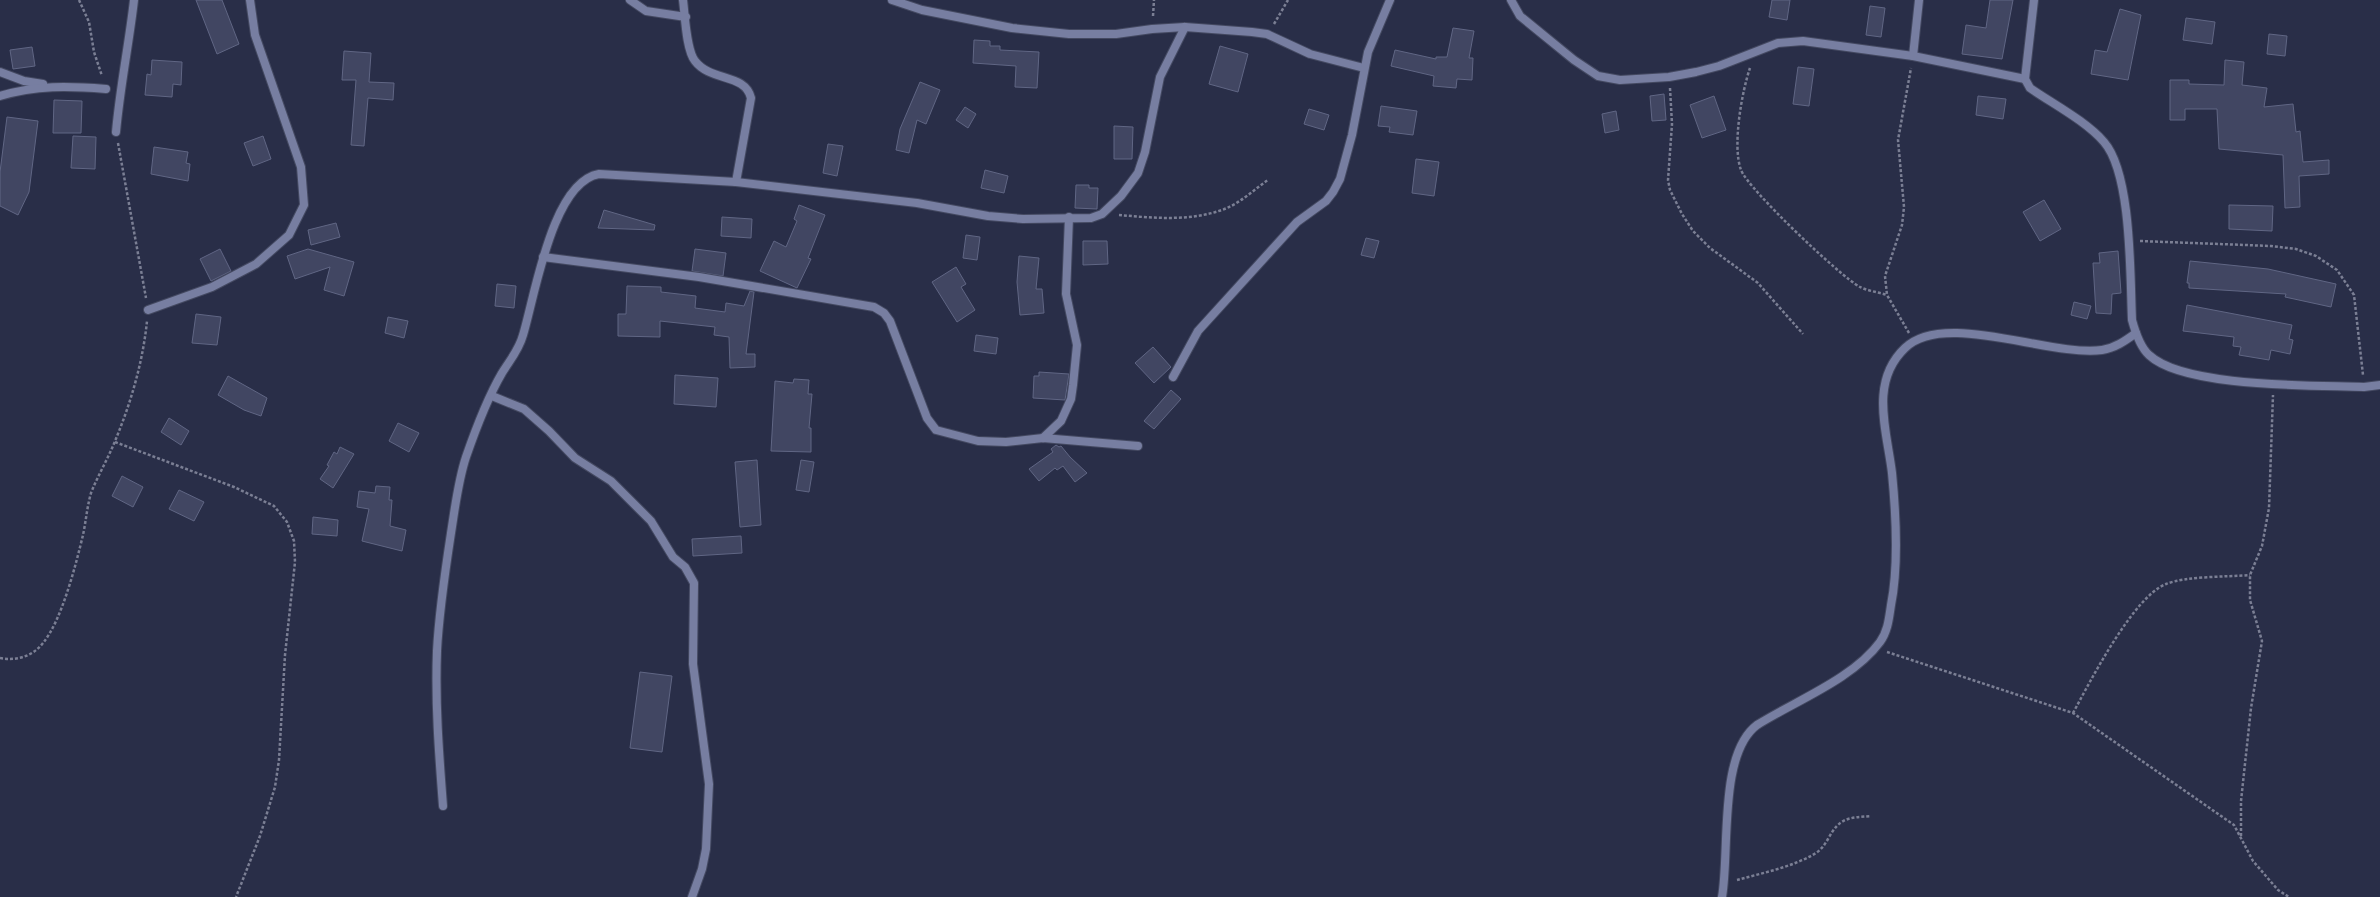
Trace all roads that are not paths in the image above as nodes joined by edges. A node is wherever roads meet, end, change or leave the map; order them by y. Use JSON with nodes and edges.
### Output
{"nodes":[{"id":1,"x":134,"y":0,"type":"edge"},
{"id":2,"x":250,"y":0,"type":"edge"},
{"id":3,"x":630,"y":0,"type":"edge"},
{"id":4,"x":683,"y":0,"type":"edge"},
{"id":5,"x":892,"y":0,"type":"edge"},
{"id":6,"x":1390,"y":0,"type":"edge"},
{"id":7,"x":1511,"y":0,"type":"edge"},
{"id":8,"x":1918,"y":0,"type":"edge"},
{"id":9,"x":2034,"y":0,"type":"edge"},
{"id":10,"x":686,"y":17,"type":"junction"},
{"id":11,"x":1185,"y":27,"type":"junction"},
{"id":12,"x":1913,"y":56,"type":"junction"},
{"id":13,"x":1364,"y":68,"type":"junction"},
{"id":14,"x":0,"y":72,"type":"edge"},
{"id":15,"x":2025,"y":79,"type":"junction"},
{"id":16,"x":53,"y":86,"type":"junction"},
{"id":17,"x":106,"y":89,"type":"road end"},
{"id":18,"x":0,"y":96,"type":"edge"},
{"id":19,"x":116,"y":132,"type":"road end"},
{"id":20,"x":736,"y":182,"type":"junction"},
{"id":21,"x":1069,"y":217,"type":"junction"},
{"id":22,"x":543,"y":257,"type":"junction"},
{"id":23,"x":148,"y":310,"type":"road end"},
{"id":24,"x":2136,"y":333,"type":"junction"},
{"id":25,"x":1173,"y":377,"type":"dead end"},
{"id":26,"x":2380,"y":385,"type":"edge"},
{"id":27,"x":492,"y":396,"type":"junction"},
{"id":28,"x":1043,"y":438,"type":"junction"},
{"id":29,"x":1138,"y":446,"type":"dead end"},
{"id":30,"x":443,"y":806,"type":"dead end"},
{"id":31,"x":692,"y":897,"type":"edge"},
{"id":32,"x":1722,"y":897,"type":"edge"}],
"edges":[{"from":1,"to":19,"type":"street"},
{"from":2,"to":23,"type":"street"},
{"from":3,"to":10,"type":"street"},
{"from":4,"to":10,"type":"street"},
{"from":5,"to":11,"type":"street"},
{"from":6,"to":13,"type":"street"},
{"from":7,"to":12,"type":"street"},
{"from":8,"to":12,"type":"street"},
{"from":9,"to":15,"type":"street"},
{"from":10,"to":20,"type":"street"},
{"from":11,"to":13,"type":"street"},
{"from":11,"to":21,"type":"street"},
{"from":12,"to":15,"type":"street"},
{"from":13,"to":25,"type":"street"},
{"from":14,"to":16,"type":"street"},
{"from":15,"to":24,"type":"street"},
{"from":16,"to":17,"type":"street"},
{"from":16,"to":18,"type":"street"},
{"from":20,"to":21,"type":"street"},
{"from":20,"to":22,"type":"street"},
{"from":21,"to":28,"type":"street"},
{"from":22,"to":27,"type":"street"},
{"from":22,"to":28,"type":"street"},
{"from":24,"to":26,"type":"street"},
{"from":24,"to":32,"type":"street"},
{"from":27,"to":30,"type":"street"},
{"from":27,"to":31,"type":"street"},
{"from":28,"to":29,"type":"street"}]}
